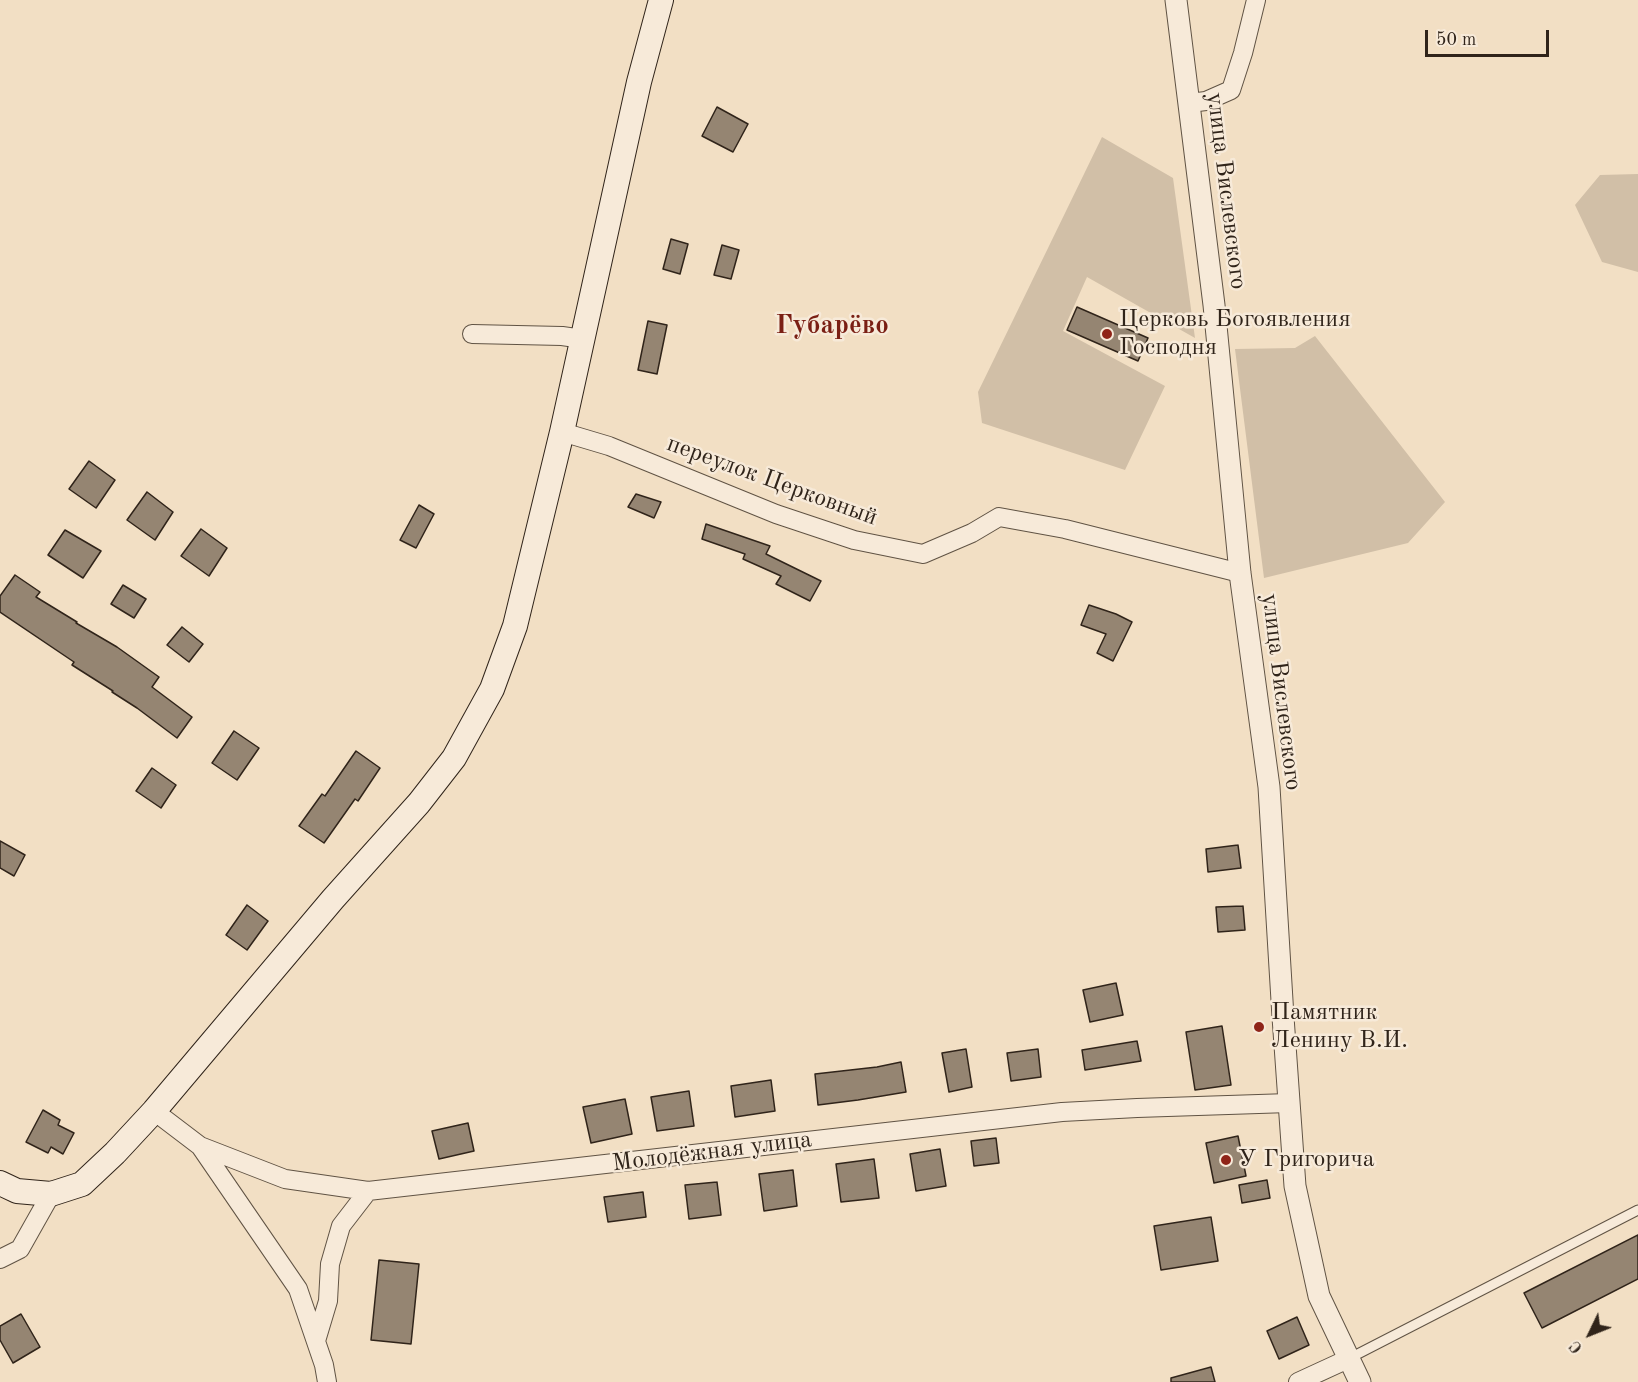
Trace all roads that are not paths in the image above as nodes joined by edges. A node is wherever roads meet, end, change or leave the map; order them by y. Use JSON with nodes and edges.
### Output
{"nodes":[{"id":1,"x":661,"y":0,"type":"edge"},
{"id":2,"x":1176,"y":0,"type":"edge"},
{"id":3,"x":1256,"y":0,"type":"edge"},
{"id":4,"x":1189,"y":103,"type":"junction"},
{"id":5,"x":472,"y":334,"type":"dead end"},
{"id":6,"x":583,"y":339,"type":"junction"},
{"id":7,"x":562,"y":432,"type":"junction"},
{"id":8,"x":1240,"y":573,"type":"junction"},
{"id":9,"x":1289,"y":1103,"type":"junction"},
{"id":10,"x":154,"y":1111,"type":"junction"},
{"id":11,"x":200,"y":1146,"type":"junction"},
{"id":12,"x":0,"y":1183,"type":"edge"},
{"id":13,"x":368,"y":1191,"type":"junction"},
{"id":14,"x":51,"y":1194,"type":"junction"},
{"id":15,"x":1638,"y":1210,"type":"edge"},
{"id":16,"x":0,"y":1259,"type":"edge"},
{"id":17,"x":316,"y":1341,"type":"junction"},
{"id":18,"x":1348,"y":1359,"type":"junction"},
{"id":19,"x":327,"y":1382,"type":"edge"},
{"id":20,"x":1298,"y":1382,"type":"edge"},
{"id":21,"x":1360,"y":1382,"type":"edge"}],
"edges":[{"from":1,"to":6,"type":"main road"},
{"from":2,"to":4,"type":"street","name":"улица Вислевского"},
{"from":3,"to":4,"type":"street"},
{"from":4,"to":8,"type":"street","name":"улица Вислевского"},
{"from":5,"to":6,"type":"street"},
{"from":6,"to":7,"type":"main road"},
{"from":7,"to":8,"type":"street","name":"переулок Церковный"},
{"from":7,"to":10,"type":"main road"},
{"from":8,"to":9,"type":"street","name":"улица Вислевского"},
{"from":9,"to":13,"type":"street","name":"Молодёжная улица"},
{"from":9,"to":18,"type":"street","name":"улица Вислевского"},
{"from":10,"to":11,"type":"street","name":"Молодёжная улица"},
{"from":10,"to":14,"type":"main road"},
{"from":11,"to":13,"type":"street","name":"Молодёжная улица"},
{"from":11,"to":17,"type":"street"},
{"from":12,"to":14,"type":"main road"},
{"from":13,"to":17,"type":"street"},
{"from":14,"to":16,"type":"street"},
{"from":15,"to":18,"type":"lane"},
{"from":17,"to":19,"type":"street"},
{"from":18,"to":20,"type":"street"},
{"from":18,"to":21,"type":"street","name":"улица Вислевского"}]}
